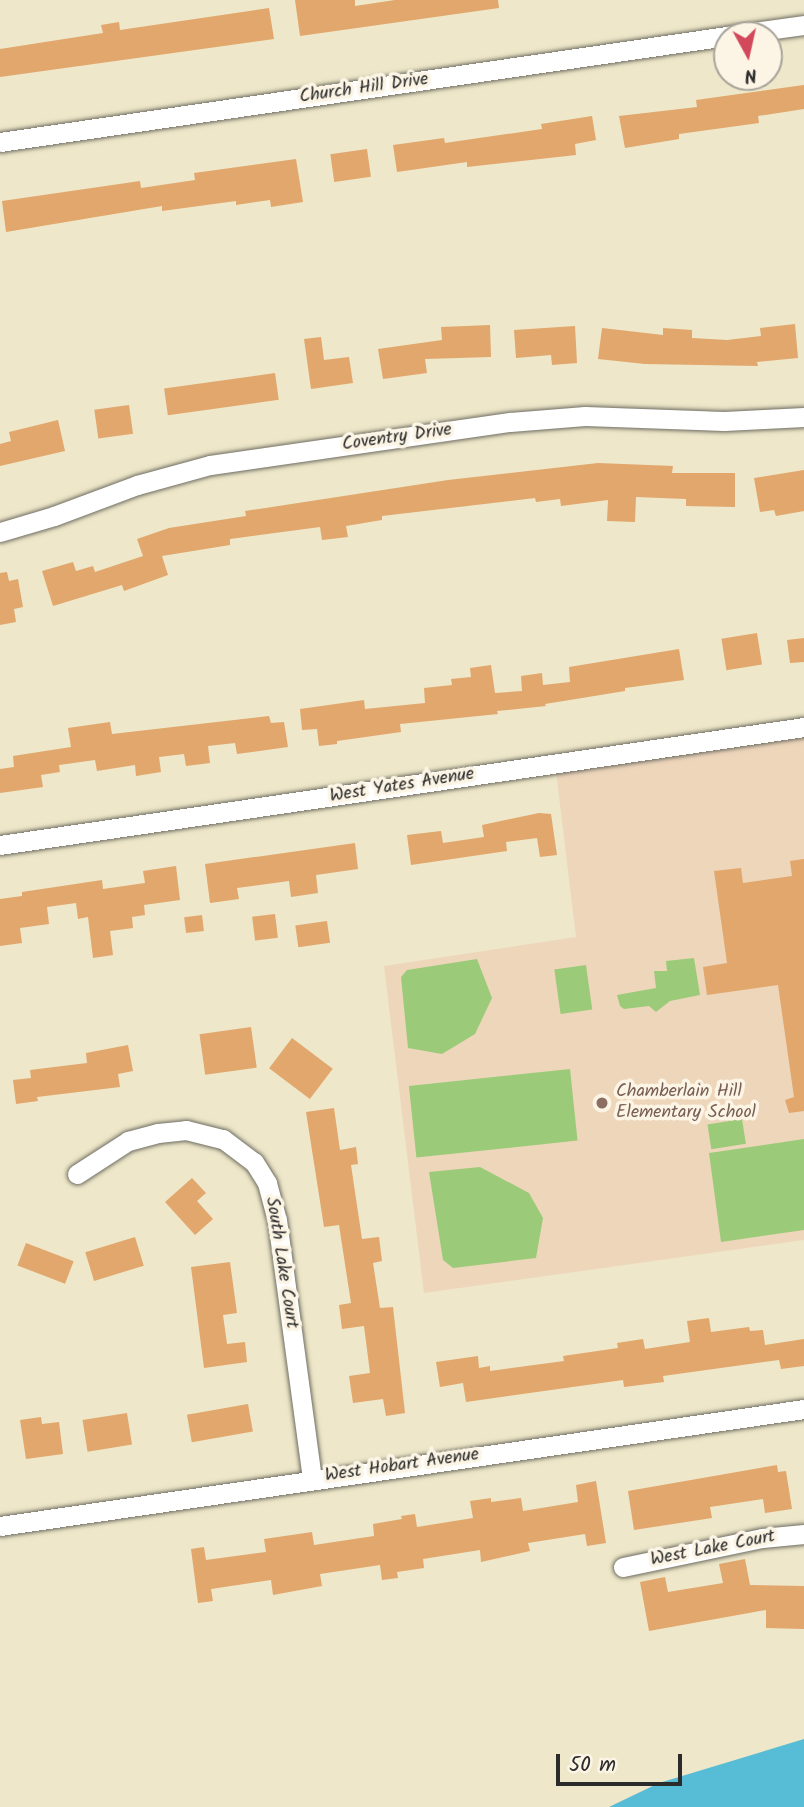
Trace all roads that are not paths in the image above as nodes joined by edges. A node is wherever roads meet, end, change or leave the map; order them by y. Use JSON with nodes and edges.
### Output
{"nodes":[{"id":1,"x":804,"y":24,"type":"edge"},
{"id":2,"x":783,"y":27,"type":"edge"},
{"id":3,"x":713,"y":37,"type":"edge"},
{"id":4,"x":0,"y":142,"type":"edge"},
{"id":5,"x":804,"y":417,"type":"edge"},
{"id":6,"x":0,"y":532,"type":"edge"},
{"id":7,"x":804,"y":727,"type":"edge"},
{"id":8,"x":0,"y":845,"type":"edge"},
{"id":9,"x":77,"y":1174,"type":"dead end"},
{"id":10,"x":804,"y":1409,"type":"edge"},
{"id":11,"x":312,"y":1480,"type":"junction"},
{"id":12,"x":0,"y":1526,"type":"edge"},
{"id":13,"x":804,"y":1534,"type":"edge"},
{"id":14,"x":623,"y":1567,"type":"dead end"}],
"edges":[{"from":1,"to":2,"type":"street","name":"Church Hill Drive"},
{"from":3,"to":4,"type":"street","name":"Church Hill Drive"},
{"from":5,"to":6,"type":"street","name":"Coventry Drive"},
{"from":7,"to":8,"type":"street","name":"West Yates Avenue"},
{"from":9,"to":11,"type":"street","name":"South Lake Court"},
{"from":10,"to":11,"type":"street","name":"West Hobart Avenue"},
{"from":11,"to":12,"type":"street","name":"West Hobart Avenue"},
{"from":13,"to":14,"type":"street","name":"West Lake Court"}]}
